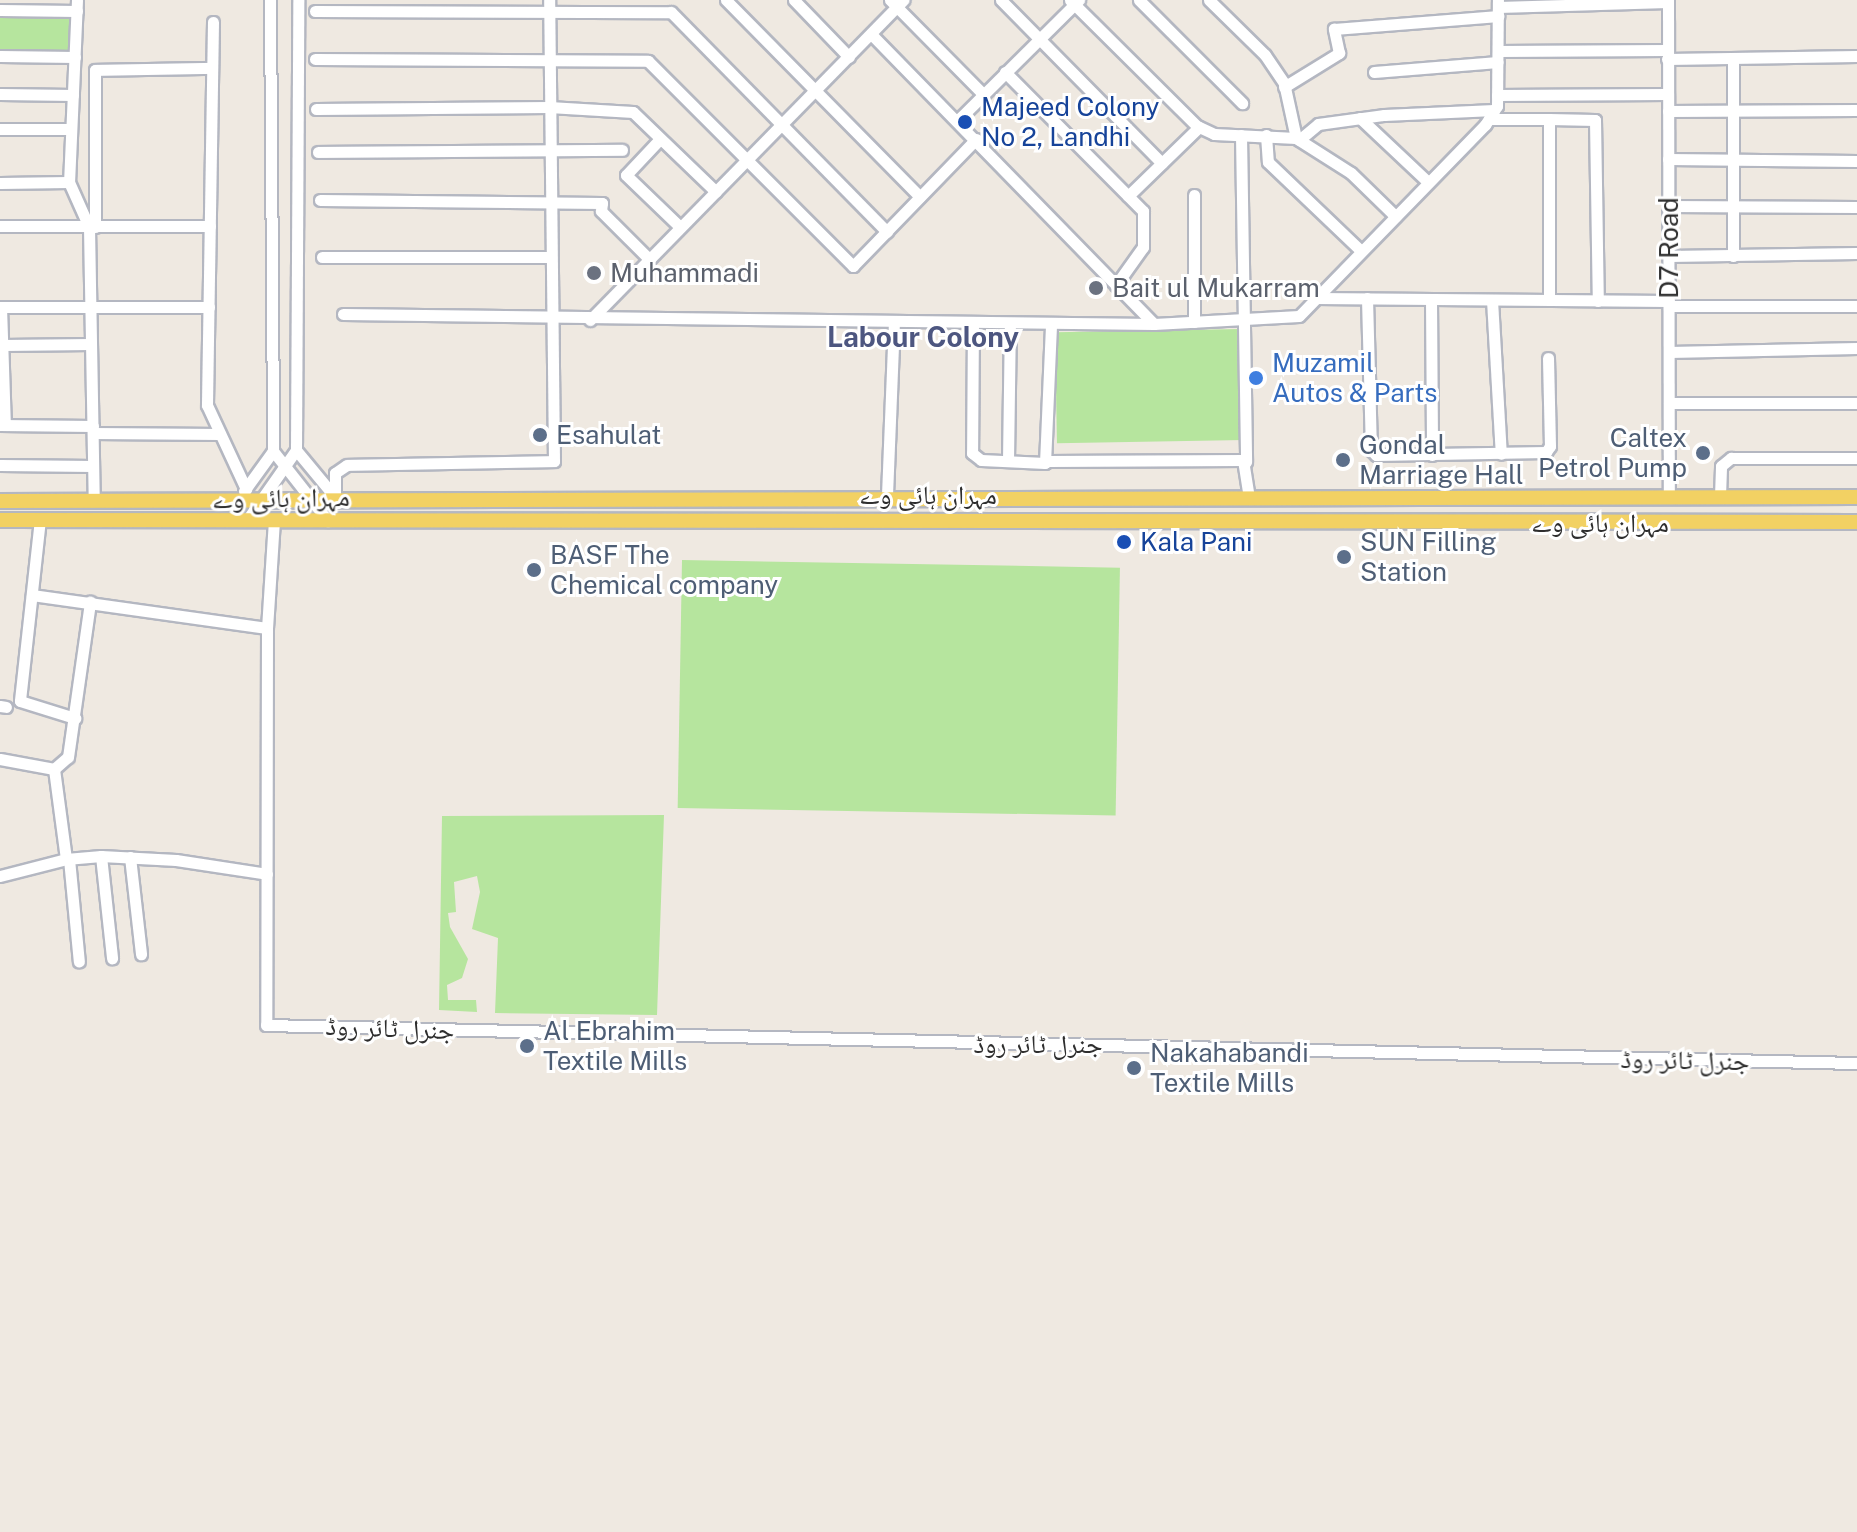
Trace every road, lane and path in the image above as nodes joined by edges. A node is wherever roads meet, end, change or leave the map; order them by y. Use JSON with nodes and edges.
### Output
{"nodes":[{"id":1,"x":270,"y":0,"type":"edge"},
{"id":2,"x":298,"y":0,"type":"edge"},
{"id":3,"x":726,"y":0,"type":"edge"},
{"id":4,"x":794,"y":0,"type":"edge"},
{"id":5,"x":1001,"y":0,"type":"edge"},
{"id":6,"x":1139,"y":0,"type":"edge"},
{"id":7,"x":1209,"y":0,"type":"edge"},
{"id":8,"x":1668,"y":1,"type":"edge"},
{"id":9,"x":1075,"y":2,"type":"edge"},
{"id":10,"x":897,"y":3,"type":"edge"},
{"id":11,"x":77,"y":5,"type":"edge"},
{"id":12,"x":549,"y":6,"type":"edge"},
{"id":13,"x":1498,"y":8,"type":"edge"},
{"id":14,"x":0,"y":10,"type":"edge"},
{"id":15,"x":315,"y":11,"type":"dead end"},
{"id":16,"x":213,"y":22,"type":"dead end"},
{"id":17,"x":871,"y":34,"type":"junction"},
{"id":18,"x":1040,"y":38,"type":"junction"},
{"id":19,"x":1667,"y":54,"type":"junction"},
{"id":20,"x":0,"y":56,"type":"edge"},
{"id":21,"x":1857,"y":56,"type":"edge"},
{"id":22,"x":75,"y":57,"type":"junction"},
{"id":23,"x":849,"y":57,"type":"junction"},
{"id":24,"x":1498,"y":57,"type":"junction"},
{"id":25,"x":1733,"y":58,"type":"junction"},
{"id":26,"x":315,"y":59,"type":"dead end"},
{"id":27,"x":549,"y":61,"type":"junction"},
{"id":28,"x":212,"y":68,"type":"junction"},
{"id":29,"x":1005,"y":72,"type":"junction"},
{"id":30,"x":1374,"y":72,"type":"dead end"},
{"id":31,"x":1284,"y":87,"type":"junction"},
{"id":32,"x":815,"y":91,"type":"junction"},
{"id":33,"x":0,"y":94,"type":"edge"},
{"id":34,"x":983,"y":94,"type":"junction"},
{"id":35,"x":1667,"y":94,"type":"junction"},
{"id":36,"x":73,"y":95,"type":"junction"},
{"id":37,"x":1497,"y":95,"type":"junction"},
{"id":38,"x":1242,"y":103,"type":"dead end"},
{"id":39,"x":549,"y":107,"type":"junction"},
{"id":40,"x":316,"y":109,"type":"dead end"},
{"id":41,"x":1733,"y":110,"type":"junction"},
{"id":42,"x":1857,"y":110,"type":"edge"},
{"id":43,"x":1668,"y":111,"type":"junction"},
{"id":44,"x":1491,"y":115,"type":"junction"},
{"id":45,"x":1360,"y":118,"type":"junction"},
{"id":46,"x":1549,"y":119,"type":"junction"},
{"id":47,"x":957,"y":121,"type":"junction"},
{"id":48,"x":781,"y":125,"type":"junction"},
{"id":49,"x":1199,"y":127,"type":"junction"},
{"id":50,"x":0,"y":129,"type":"edge"},
{"id":51,"x":70,"y":129,"type":"junction"},
{"id":52,"x":1241,"y":135,"type":"junction"},
{"id":53,"x":1266,"y":135,"type":"junction"},
{"id":54,"x":976,"y":139,"type":"junction"},
{"id":55,"x":1297,"y":139,"type":"junction"},
{"id":56,"x":659,"y":140,"type":"junction"},
{"id":57,"x":622,"y":150,"type":"dead end"},
{"id":58,"x":550,"y":151,"type":"junction"},
{"id":59,"x":318,"y":152,"type":"dead end"},
{"id":60,"x":1668,"y":159,"type":"junction"},
{"id":61,"x":1733,"y":160,"type":"junction"},
{"id":62,"x":746,"y":161,"type":"junction"},
{"id":63,"x":1857,"y":161,"type":"edge"},
{"id":64,"x":1162,"y":163,"type":"junction"},
{"id":65,"x":69,"y":182,"type":"junction"},
{"id":66,"x":1428,"y":182,"type":"junction"},
{"id":67,"x":0,"y":183,"type":"edge"},
{"id":68,"x":716,"y":192,"type":"junction"},
{"id":69,"x":1194,"y":195,"type":"dead end"},
{"id":70,"x":1128,"y":196,"type":"junction"},
{"id":71,"x":920,"y":197,"type":"junction"},
{"id":72,"x":320,"y":200,"type":"dead end"},
{"id":73,"x":550,"y":203,"type":"junction"},
{"id":74,"x":1668,"y":206,"type":"junction"},
{"id":75,"x":1732,"y":206,"type":"junction"},
{"id":76,"x":1857,"y":207,"type":"edge"},
{"id":77,"x":1395,"y":216,"type":"junction"},
{"id":78,"x":0,"y":226,"type":"edge"},
{"id":79,"x":210,"y":226,"type":"junction"},
{"id":80,"x":92,"y":227,"type":"junction"},
{"id":81,"x":680,"y":227,"type":"junction"},
{"id":82,"x":887,"y":232,"type":"junction"},
{"id":83,"x":1361,"y":251,"type":"junction"},
{"id":84,"x":1857,"y":253,"type":"edge"},
{"id":85,"x":1669,"y":256,"type":"junction"},
{"id":86,"x":1733,"y":256,"type":"junction"},
{"id":87,"x":322,"y":257,"type":"dead end"},
{"id":88,"x":550,"y":257,"type":"junction"},
{"id":89,"x":649,"y":259,"type":"junction"},
{"id":90,"x":1116,"y":285,"type":"junction"},
{"id":91,"x":1316,"y":298,"type":"junction"},
{"id":92,"x":1367,"y":298,"type":"junction"},
{"id":93,"x":1431,"y":299,"type":"junction"},
{"id":94,"x":1492,"y":300,"type":"junction"},
{"id":95,"x":1549,"y":300,"type":"junction"},
{"id":96,"x":1598,"y":301,"type":"junction"},
{"id":97,"x":1669,"y":304,"type":"junction"},
{"id":98,"x":1857,"y":306,"type":"edge"},
{"id":99,"x":1,"y":307,"type":"edge"},
{"id":100,"x":91,"y":307,"type":"junction"},
{"id":101,"x":209,"y":307,"type":"junction"},
{"id":102,"x":343,"y":314,"type":"dead end"},
{"id":103,"x":552,"y":319,"type":"junction"},
{"id":104,"x":1244,"y":319,"type":"junction"},
{"id":105,"x":590,"y":320,"type":"junction"},
{"id":106,"x":894,"y":322,"type":"junction"},
{"id":107,"x":973,"y":322,"type":"junction"},
{"id":108,"x":1194,"y":322,"type":"junction"},
{"id":109,"x":1010,"y":323,"type":"junction"},
{"id":110,"x":1051,"y":323,"type":"junction"},
{"id":111,"x":1154,"y":324,"type":"junction"},
{"id":112,"x":91,"y":344,"type":"junction"},
{"id":113,"x":3,"y":345,"type":"junction"},
{"id":114,"x":1857,"y":348,"type":"edge"},
{"id":115,"x":1669,"y":352,"type":"junction"},
{"id":116,"x":1548,"y":358,"type":"dead end"},
{"id":117,"x":1669,"y":403,"type":"junction"},
{"id":118,"x":1857,"y":403,"type":"edge"},
{"id":119,"x":3,"y":425,"type":"edge"},
{"id":120,"x":93,"y":429,"type":"junction"},
{"id":121,"x":220,"y":434,"type":"junction"},
{"id":122,"x":296,"y":450,"type":"junction"},
{"id":123,"x":273,"y":451,"type":"junction"},
{"id":124,"x":1501,"y":454,"type":"junction"},
{"id":125,"x":1432,"y":455,"type":"junction"},
{"id":126,"x":1857,"y":458,"type":"edge"},
{"id":127,"x":1008,"y":461,"type":"junction"},
{"id":128,"x":1048,"y":461,"type":"junction"},
{"id":129,"x":1246,"y":462,"type":"junction"},
{"id":130,"x":0,"y":465,"type":"edge"},
{"id":131,"x":93,"y":466,"type":"junction"},
{"id":132,"x":285,"y":466,"type":"junction"},
{"id":133,"x":243,"y":494,"type":"junction"},
{"id":134,"x":887,"y":495,"type":"junction"},
{"id":135,"x":1399,"y":495,"type":"junction"},
{"id":136,"x":1249,"y":496,"type":"junction"},
{"id":137,"x":1669,"y":496,"type":"junction"},
{"id":138,"x":1720,"y":496,"type":"junction"},
{"id":139,"x":335,"y":497,"type":"junction"},
{"id":140,"x":1857,"y":497,"type":"edge"},
{"id":141,"x":262,"y":498,"type":"junction"},
{"id":142,"x":310,"y":498,"type":"junction"},
{"id":143,"x":94,"y":500,"type":"junction"},
{"id":144,"x":0,"y":501,"type":"edge"},
{"id":145,"x":40,"y":519,"type":"junction"},
{"id":146,"x":0,"y":520,"type":"edge"},
{"id":147,"x":247,"y":520,"type":"junction"},
{"id":148,"x":274,"y":520,"type":"junction"},
{"id":149,"x":328,"y":521,"type":"junction"},
{"id":150,"x":1857,"y":522,"type":"edge"},
{"id":151,"x":1398,"y":524,"type":"junction"},
{"id":152,"x":32,"y":595,"type":"junction"},
{"id":153,"x":90,"y":602,"type":"junction"},
{"id":154,"x":267,"y":628,"type":"junction"},
{"id":155,"x":75,"y":718,"type":"junction"},
{"id":156,"x":0,"y":759,"type":"edge"},
{"id":157,"x":54,"y":769,"type":"junction"},
{"id":158,"x":101,"y":856,"type":"junction"},
{"id":159,"x":130,"y":857,"type":"junction"},
{"id":160,"x":67,"y":859,"type":"junction"},
{"id":161,"x":267,"y":874,"type":"junction"},
{"id":162,"x":0,"y":876,"type":"edge"},
{"id":163,"x":141,"y":954,"type":"dead end"},
{"id":164,"x":112,"y":958,"type":"dead end"},
{"id":165,"x":79,"y":962,"type":"dead end"},
{"id":166,"x":1857,"y":1063,"type":"edge"}],
"edges":[{"from":1,"to":123,"type":"street"},
{"from":2,"to":122,"type":"street"},
{"from":3,"to":32,"type":"street"},
{"from":4,"to":23,"type":"street"},
{"from":5,"to":18,"type":"street"},
{"from":6,"to":38,"type":"street"},
{"from":7,"to":31,"type":"street"},
{"from":8,"to":13,"type":"street"},
{"from":8,"to":19,"type":"street","name":"D7 Road"},
{"from":9,"to":18,"type":"street"},
{"from":9,"to":49,"type":"street"},
{"from":10,"to":17,"type":"street"},
{"from":10,"to":34,"type":"street"},
{"from":11,"to":14,"type":"street"},
{"from":11,"to":22,"type":"street"},
{"from":12,"to":15,"type":"street"},
{"from":12,"to":27,"type":"street"},
{"from":12,"to":48,"type":"street"},
{"from":13,"to":24,"type":"street"},
{"from":13,"to":31,"type":"street"},
{"from":16,"to":28,"type":"street"},
{"from":17,"to":23,"type":"street"},
{"from":17,"to":47,"type":"street"},
{"from":18,"to":29,"type":"street"},
{"from":18,"to":64,"type":"street"},
{"from":19,"to":24,"type":"street"},
{"from":19,"to":25,"type":"street"},
{"from":19,"to":35,"type":"street","name":"D7 Road"},
{"from":20,"to":22,"type":"street"},
{"from":21,"to":25,"type":"street"},
{"from":22,"to":36,"type":"street"},
{"from":23,"to":32,"type":"street"},
{"from":24,"to":30,"type":"street"},
{"from":24,"to":37,"type":"street"},
{"from":25,"to":41,"type":"street"},
{"from":26,"to":27,"type":"street"},
{"from":27,"to":39,"type":"street"},
{"from":27,"to":62,"type":"street"},
{"from":28,"to":79,"type":"street"},
{"from":28,"to":80,"type":"street"},
{"from":29,"to":34,"type":"street"},
{"from":29,"to":70,"type":"street"},
{"from":31,"to":55,"type":"street"},
{"from":32,"to":48,"type":"street"},
{"from":32,"to":71,"type":"street"},
{"from":33,"to":36,"type":"street"},
{"from":34,"to":47,"type":"street"},
{"from":35,"to":37,"type":"street"},
{"from":35,"to":43,"type":"street","name":"D7 Road"},
{"from":36,"to":51,"type":"street"},
{"from":37,"to":44,"type":"street"},
{"from":39,"to":40,"type":"street"},
{"from":39,"to":56,"type":"street"},
{"from":39,"to":58,"type":"street"},
{"from":41,"to":42,"type":"street"},
{"from":41,"to":43,"type":"street"},
{"from":41,"to":61,"type":"street"},
{"from":43,"to":60,"type":"street","name":"D7 Road"},
{"from":44,"to":45,"type":"street"},
{"from":44,"to":46,"type":"street"},
{"from":44,"to":66,"type":"street"},
{"from":45,"to":55,"type":"street"},
{"from":45,"to":66,"type":"street"},
{"from":46,"to":95,"type":"street"},
{"from":46,"to":96,"type":"street"},
{"from":47,"to":54,"type":"street"},
{"from":48,"to":62,"type":"street"},
{"from":48,"to":82,"type":"street"},
{"from":49,"to":52,"type":"street"},
{"from":49,"to":64,"type":"street"},
{"from":50,"to":51,"type":"street"},
{"from":51,"to":65,"type":"street"},
{"from":52,"to":53,"type":"street"},
{"from":52,"to":104,"type":"street"},
{"from":53,"to":55,"type":"street"},
{"from":53,"to":83,"type":"street"},
{"from":54,"to":71,"type":"street"},
{"from":54,"to":90,"type":"street"},
{"from":55,"to":77,"type":"street"},
{"from":56,"to":68,"type":"street"},
{"from":56,"to":81,"type":"street"},
{"from":57,"to":58,"type":"street"},
{"from":58,"to":59,"type":"street"},
{"from":58,"to":73,"type":"street"},
{"from":60,"to":61,"type":"street"},
{"from":60,"to":74,"type":"street","name":"D7 Road"},
{"from":61,"to":63,"type":"street"},
{"from":61,"to":75,"type":"street"},
{"from":62,"to":68,"type":"street"},
{"from":62,"to":82,"type":"street"},
{"from":64,"to":70,"type":"street"},
{"from":65,"to":67,"type":"street"},
{"from":65,"to":80,"type":"street"},
{"from":66,"to":77,"type":"street"},
{"from":68,"to":81,"type":"street"},
{"from":69,"to":108,"type":"street"},
{"from":70,"to":90,"type":"street"},
{"from":71,"to":82,"type":"street"},
{"from":72,"to":73,"type":"street"},
{"from":73,"to":88,"type":"street"},
{"from":73,"to":89,"type":"street"},
{"from":74,"to":75,"type":"street"},
{"from":74,"to":85,"type":"street","name":"D7 Road"},
{"from":75,"to":76,"type":"street"},
{"from":75,"to":86,"type":"street"},
{"from":77,"to":83,"type":"street"},
{"from":78,"to":80,"type":"street"},
{"from":79,"to":80,"type":"street"},
{"from":79,"to":101,"type":"street"},
{"from":80,"to":100,"type":"street"},
{"from":81,"to":89,"type":"street"},
{"from":83,"to":91,"type":"street"},
{"from":84,"to":86,"type":"street"},
{"from":85,"to":86,"type":"street"},
{"from":85,"to":97,"type":"street","name":"D7 Road"},
{"from":87,"to":88,"type":"street"},
{"from":88,"to":103,"type":"street"},
{"from":89,"to":105,"type":"street"},
{"from":90,"to":111,"type":"street"},
{"from":91,"to":92,"type":"street"},
{"from":91,"to":104,"type":"street"},
{"from":92,"to":93,"type":"street"},
{"from":92,"to":125,"type":"street"},
{"from":93,"to":94,"type":"street"},
{"from":93,"to":125,"type":"street"},
{"from":94,"to":95,"type":"street"},
{"from":94,"to":124,"type":"street"},
{"from":95,"to":96,"type":"street"},
{"from":96,"to":97,"type":"street"},
{"from":97,"to":98,"type":"street"},
{"from":97,"to":115,"type":"street","name":"D7 Road"},
{"from":99,"to":100,"type":"street"},
{"from":99,"to":113,"type":"street"},
{"from":100,"to":101,"type":"street"},
{"from":100,"to":112,"type":"street"},
{"from":101,"to":121,"type":"street"},
{"from":102,"to":103,"type":"street"},
{"from":103,"to":105,"type":"street"},
{"from":103,"to":139,"type":"street"},
{"from":104,"to":108,"type":"street"},
{"from":104,"to":129,"type":"street"},
{"from":105,"to":106,"type":"street"},
{"from":106,"to":107,"type":"street"},
{"from":106,"to":134,"type":"street"},
{"from":107,"to":109,"type":"street"},
{"from":107,"to":127,"type":"street"},
{"from":108,"to":111,"type":"street"},
{"from":109,"to":110,"type":"street"},
{"from":109,"to":127,"type":"street"},
{"from":110,"to":111,"type":"street"},
{"from":110,"to":128,"type":"street"},
{"from":112,"to":113,"type":"street"},
{"from":112,"to":120,"type":"street"},
{"from":113,"to":119,"type":"street"},
{"from":114,"to":115,"type":"street"},
{"from":115,"to":117,"type":"street","name":"D7 Road"},
{"from":116,"to":124,"type":"street"},
{"from":117,"to":118,"type":"street"},
{"from":117,"to":137,"type":"street","name":"D7 Road"},
{"from":119,"to":120,"type":"street"},
{"from":120,"to":121,"type":"street"},
{"from":120,"to":131,"type":"street"},
{"from":121,"to":133,"type":"street"},
{"from":122,"to":132,"type":"street"},
{"from":122,"to":139,"type":"street"},
{"from":123,"to":132,"type":"street"},
{"from":123,"to":133,"type":"street"},
{"from":124,"to":125,"type":"street"},
{"from":126,"to":138,"type":"street"},
{"from":127,"to":128,"type":"street"},
{"from":128,"to":129,"type":"street"},
{"from":129,"to":136,"type":"street"},
{"from":130,"to":131,"type":"street"},
{"from":131,"to":143,"type":"street"},
{"from":132,"to":141,"type":"street"},
{"from":132,"to":142,"type":"street"},
{"from":133,"to":141,"type":"main road","name":"مہران ہائی وے"},
{"from":133,"to":143,"type":"main road","name":"مہران ہائی وے"},
{"from":134,"to":136,"type":"main road","name":"مہران ہائی وے"},
{"from":134,"to":139,"type":"main road","name":"مہران ہائی وے"},
{"from":135,"to":136,"type":"main road","name":"مہران ہائی وے"},
{"from":135,"to":137,"type":"main road","name":"مہران ہائی وے"},
{"from":135,"to":151,"type":"main road"},
{"from":137,"to":138,"type":"main road","name":"مہران ہائی وے"},
{"from":138,"to":140,"type":"main road","name":"مہران ہائی وے"},
{"from":139,"to":142,"type":"main road","name":"مہران ہائی وے"},
{"from":141,"to":142,"type":"main road","name":"مہران ہائی وے"},
{"from":141,"to":147,"type":"street"},
{"from":142,"to":149,"type":"street"},
{"from":143,"to":144,"type":"main road","name":"مہران ہائی وے"},
{"from":145,"to":146,"type":"main road","name":"مہران ہائی وے"},
{"from":145,"to":147,"type":"main road","name":"مہران ہائی وے"},
{"from":145,"to":152,"type":"street"},
{"from":147,"to":148,"type":"main road","name":"مہران ہائی وے"},
{"from":148,"to":149,"type":"main road","name":"مہران ہائی وے"},
{"from":148,"to":154,"type":"street"},
{"from":149,"to":151,"type":"main road","name":"مہران ہائی وے"},
{"from":150,"to":151,"type":"main road","name":"مہران ہائی وے"},
{"from":152,"to":153,"type":"street"},
{"from":152,"to":155,"type":"street"},
{"from":153,"to":154,"type":"street"},
{"from":153,"to":155,"type":"street"},
{"from":154,"to":161,"type":"street"},
{"from":155,"to":157,"type":"street"},
{"from":156,"to":157,"type":"street"},
{"from":157,"to":160,"type":"street"},
{"from":158,"to":159,"type":"street"},
{"from":158,"to":160,"type":"street"},
{"from":158,"to":164,"type":"street"},
{"from":159,"to":161,"type":"street"},
{"from":159,"to":163,"type":"street"},
{"from":160,"to":162,"type":"street"},
{"from":160,"to":165,"type":"street"},
{"from":161,"to":166,"type":"street","name":"جنرل ٹائر روڈ"}]}
